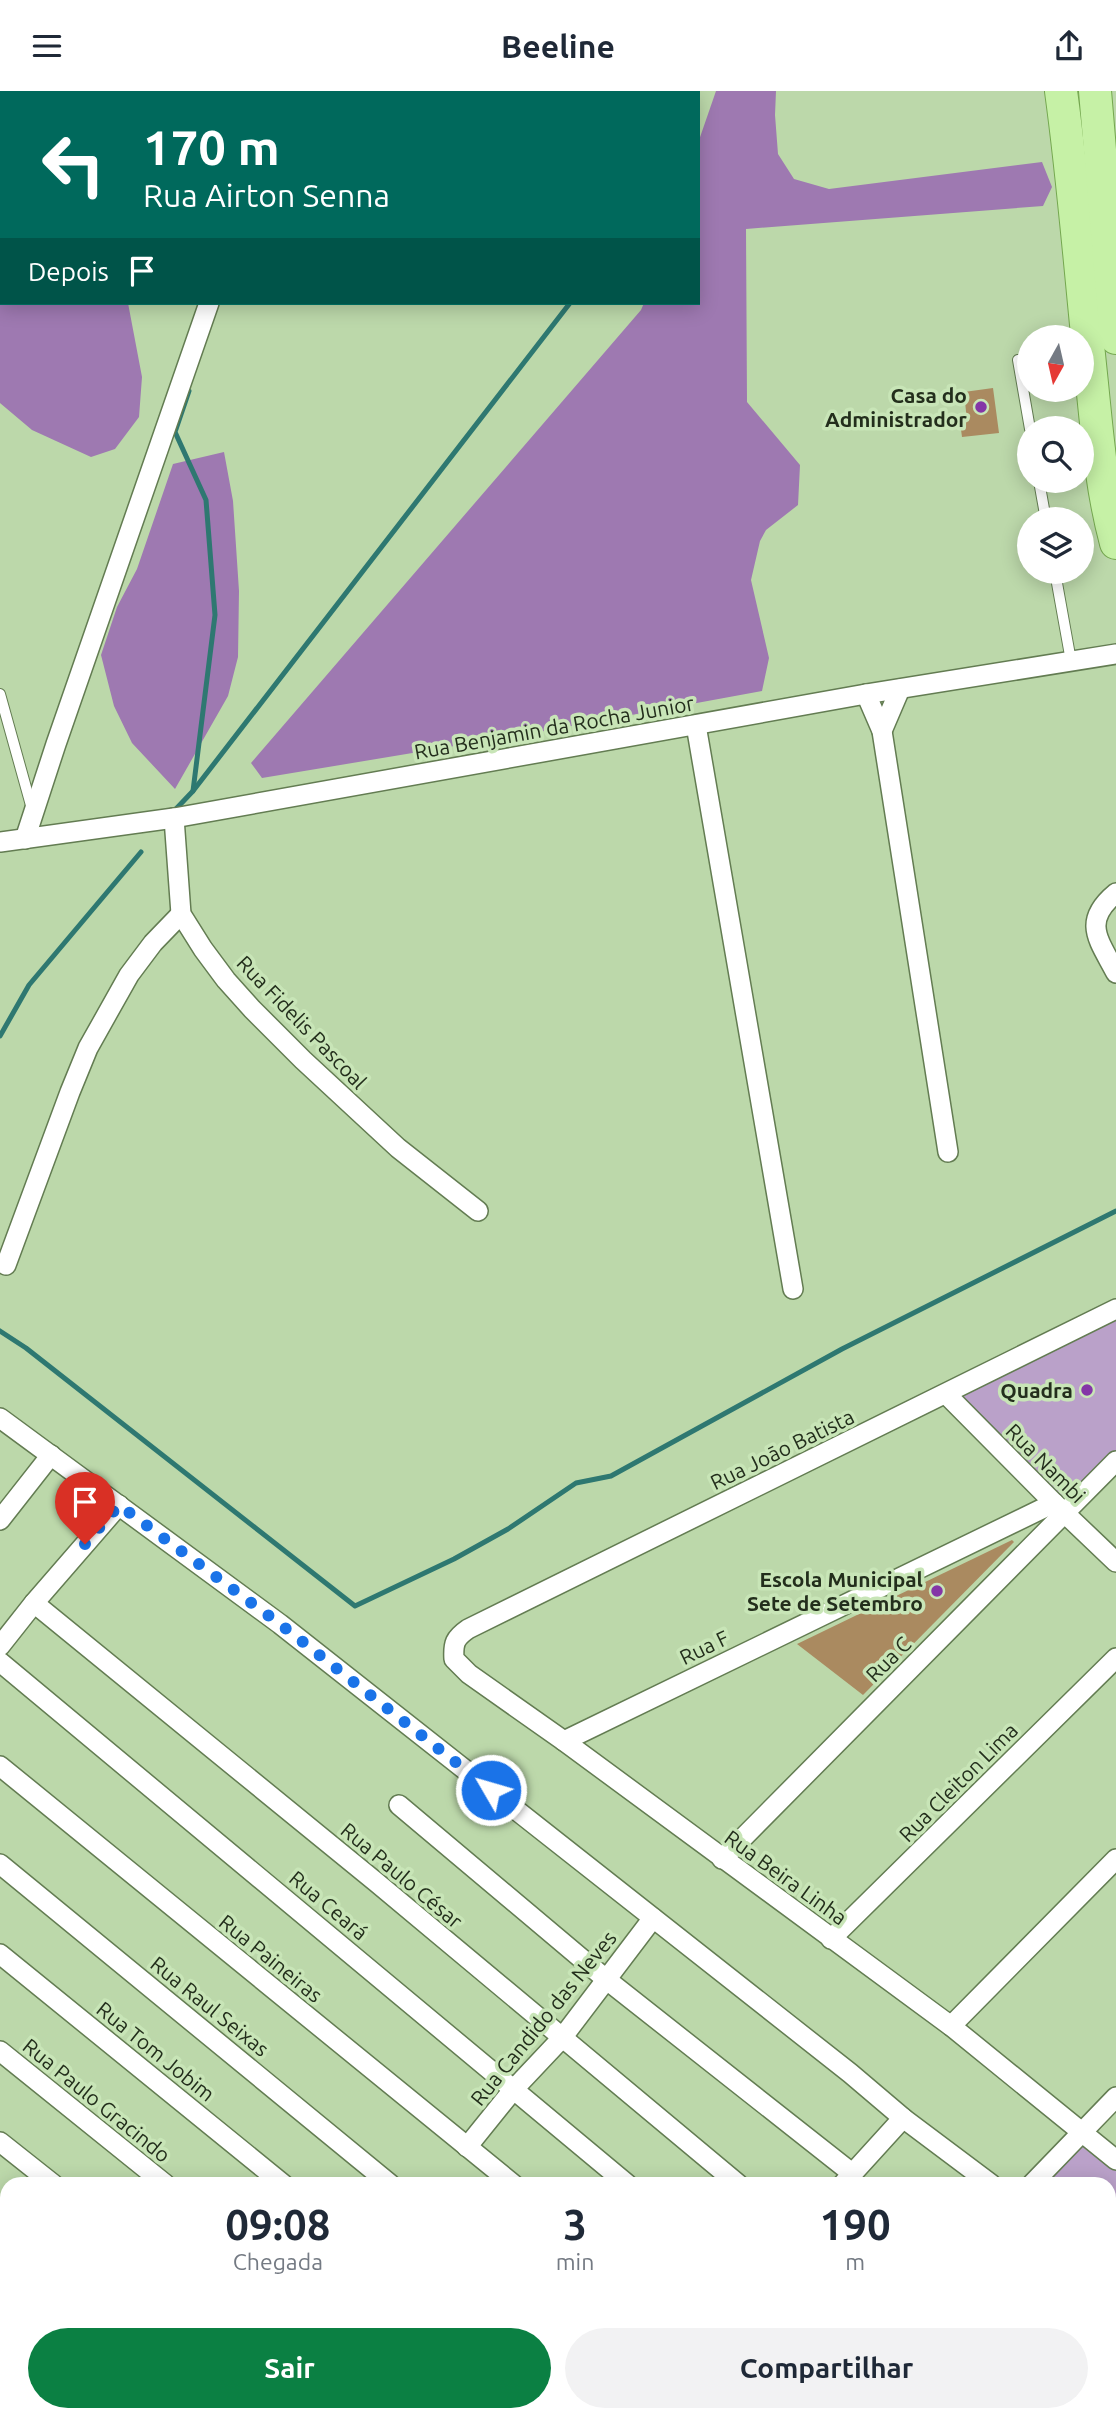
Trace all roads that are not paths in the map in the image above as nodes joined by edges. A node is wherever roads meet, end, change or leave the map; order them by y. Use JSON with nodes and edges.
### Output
{"nodes":[{"id":1,"x":1061,"y":91,"type":"edge"},
{"id":2,"x":1095,"y":91,"type":"edge"},
{"id":3,"x":208,"y":305,"type":"edge"},
{"id":4,"x":1116,"y":338,"type":"edge"},
{"id":5,"x":1116,"y":543,"type":"edge"},
{"id":6,"x":1057,"y":584,"type":"edge"},
{"id":7,"x":1116,"y":654,"type":"edge"},
{"id":8,"x":1071,"y":661,"type":"junction"},
{"id":9,"x":900,"y":689,"type":"junction"},
{"id":10,"x":0,"y":694,"type":"edge"},
{"id":11,"x":866,"y":694,"type":"junction"},
{"id":12,"x":696,"y":725,"type":"junction"},
{"id":13,"x":882,"y":731,"type":"junction"},
{"id":14,"x":33,"y":813,"type":"junction"},
{"id":15,"x":174,"y":818,"type":"junction"},
{"id":16,"x":25,"y":839,"type":"junction"},
{"id":17,"x":0,"y":842,"type":"edge"},
{"id":18,"x":1116,"y":893,"type":"edge"},
{"id":19,"x":181,"y":914,"type":"junction"},
{"id":20,"x":1116,"y":973,"type":"edge"},
{"id":21,"x":948,"y":1152,"type":"dead end"},
{"id":22,"x":478,"y":1211,"type":"dead end"},
{"id":23,"x":6,"y":1265,"type":"dead end"},
{"id":24,"x":793,"y":1289,"type":"dead end"},
{"id":25,"x":1116,"y":1308,"type":"edge"},
{"id":26,"x":946,"y":1394,"type":"junction"},
{"id":27,"x":0,"y":1418,"type":"edge"},
{"id":28,"x":51,"y":1455,"type":"junction"},
{"id":29,"x":1116,"y":1461,"type":"edge"},
{"id":30,"x":119,"y":1505,"type":"junction"},
{"id":31,"x":1059,"y":1508,"type":"junction"},
{"id":32,"x":0,"y":1520,"type":"edge"},
{"id":33,"x":1116,"y":1562,"type":"edge"},
{"id":34,"x":34,"y":1603,"type":"junction"},
{"id":35,"x":468,"y":1629,"type":"joint"},
{"id":36,"x":0,"y":1646,"type":"edge"},
{"id":37,"x":1116,"y":1658,"type":"edge"},
{"id":38,"x":0,"y":1662,"type":"edge"},
{"id":39,"x":564,"y":1741,"type":"junction"},
{"id":40,"x":0,"y":1766,"type":"edge"},
{"id":41,"x":399,"y":1805,"type":"dead end"},
{"id":42,"x":722,"y":1859,"type":"junction"},
{"id":43,"x":1116,"y":1859,"type":"edge"},
{"id":44,"x":0,"y":1864,"type":"edge"},
{"id":45,"x":653,"y":1918,"type":"junction"},
{"id":46,"x":831,"y":1939,"type":"junction"},
{"id":47,"x":0,"y":1954,"type":"edge"},
{"id":48,"x":607,"y":1980,"type":"junction"},
{"id":49,"x":951,"y":2026,"type":"junction"},
{"id":50,"x":562,"y":2038,"type":"junction"},
{"id":51,"x":0,"y":2051,"type":"edge"},
{"id":52,"x":513,"y":2090,"type":"junction"},
{"id":53,"x":1116,"y":2097,"type":"edge"},
{"id":54,"x":903,"y":2118,"type":"junction"},
{"id":55,"x":1082,"y":2130,"type":"junction"},
{"id":56,"x":0,"y":2142,"type":"edge"},
{"id":57,"x":467,"y":2147,"type":"junction"},
{"id":58,"x":1116,"y":2160,"type":"edge"},
{"id":59,"x":44,"y":2177,"type":"edge"},
{"id":60,"x":156,"y":2177,"type":"edge"},
{"id":61,"x":274,"y":2177,"type":"edge"},
{"id":62,"x":381,"y":2177,"type":"edge"},
{"id":63,"x":504,"y":2177,"type":"edge"},
{"id":64,"x":619,"y":2177,"type":"edge"},
{"id":65,"x":730,"y":2177,"type":"edge"},
{"id":66,"x":846,"y":2177,"type":"edge"},
{"id":67,"x":850,"y":2177,"type":"edge"},
{"id":68,"x":982,"y":2177,"type":"edge"},
{"id":69,"x":1038,"y":2177,"type":"edge"}],
"edges":[{"from":1,"to":5,"type":"main road"},
{"from":2,"to":4,"type":"main road"},
{"from":3,"to":14,"type":"street"},
{"from":6,"to":8,"type":"lane"},
{"from":7,"to":8,"type":"street","name":"Rua Benjamin da Rocha Junior"},
{"from":8,"to":9,"type":"street","name":"Rua Benjamin da Rocha Junior"},
{"from":9,"to":11,"type":"street","name":"Rua Benjamin da Rocha Junior"},
{"from":9,"to":13,"type":"street"},
{"from":10,"to":14,"type":"lane"},
{"from":11,"to":12,"type":"street","name":"Rua Benjamin da Rocha Junior"},
{"from":11,"to":13,"type":"street"},
{"from":12,"to":15,"type":"street","name":"Rua Benjamin da Rocha Junior"},
{"from":12,"to":24,"type":"street"},
{"from":13,"to":21,"type":"street"},
{"from":14,"to":16,"type":"street"},
{"from":15,"to":16,"type":"street","name":"Rua Benjamin da Rocha Junior"},
{"from":15,"to":19,"type":"street","name":"Rua Fidelis Pascoal"},
{"from":16,"to":17,"type":"street","name":"Rua Benjamin da Rocha Junior"},
{"from":18,"to":20,"type":"street"},
{"from":19,"to":22,"type":"street","name":"Rua Fidelis Pascoal"},
{"from":19,"to":23,"type":"street"},
{"from":25,"to":26,"type":"street","name":"Rua Joāo Batista"},
{"from":26,"to":31,"type":"street","name":"Rua Nambi"},
{"from":26,"to":35,"type":"street","name":"Rua Joāo Batista"},
{"from":27,"to":28,"type":"street"},
{"from":28,"to":30,"type":"street"},
{"from":28,"to":32,"type":"street"},
{"from":29,"to":31,"type":"street","name":"Rua C"},
{"from":30,"to":34,"type":"street"},
{"from":30,"to":45,"type":"street"},
{"from":31,"to":33,"type":"street","name":"Rua Nambi"},
{"from":31,"to":39,"type":"street","name":"Rua F"},
{"from":31,"to":42,"type":"street","name":"Rua C"},
{"from":34,"to":36,"type":"street"},
{"from":34,"to":50,"type":"street","name":"Rua Paulo César"},
{"from":35,"to":39,"type":"street","name":"Rua Beira Linha"},
{"from":37,"to":46,"type":"street","name":"Rua Cleiton Lima"},
{"from":38,"to":52,"type":"street","name":"Rua Ceará"},
{"from":39,"to":42,"type":"street","name":"Rua Beira Linha"},
{"from":40,"to":57,"type":"street","name":"Rua Paineiras"},
{"from":41,"to":48,"type":"street"},
{"from":42,"to":46,"type":"street","name":"Rua Beira Linha"},
{"from":43,"to":49,"type":"street"},
{"from":44,"to":62,"type":"street","name":"Rua Raul Seixas"},
{"from":45,"to":48,"type":"street","name":"Rua Candido das Neves"},
{"from":45,"to":54,"type":"street"},
{"from":46,"to":49,"type":"street","name":"Rua Beira Linha"},
{"from":47,"to":61,"type":"street","name":"Rua Tom Jobim"},
{"from":48,"to":50,"type":"street","name":"Rua Candido das Neves"},
{"from":48,"to":66,"type":"street"},
{"from":49,"to":55,"type":"street","name":"Rua Beira Linha"},
{"from":50,"to":52,"type":"street","name":"Rua Candido das Neves"},
{"from":50,"to":65,"type":"street","name":"Rua Paulo César"},
{"from":51,"to":60,"type":"street","name":"Rua Paulo Gracindo"},
{"from":52,"to":57,"type":"street","name":"Rua Candido das Neves"},
{"from":52,"to":64,"type":"street","name":"Rua Ceará"},
{"from":53,"to":55,"type":"street"},
{"from":54,"to":67,"type":"street"},
{"from":54,"to":68,"type":"street"},
{"from":55,"to":58,"type":"street","name":"Rua Beira Linha"},
{"from":55,"to":69,"type":"street"},
{"from":56,"to":59,"type":"street"},
{"from":57,"to":63,"type":"street","name":"Rua Paineiras"}]}
